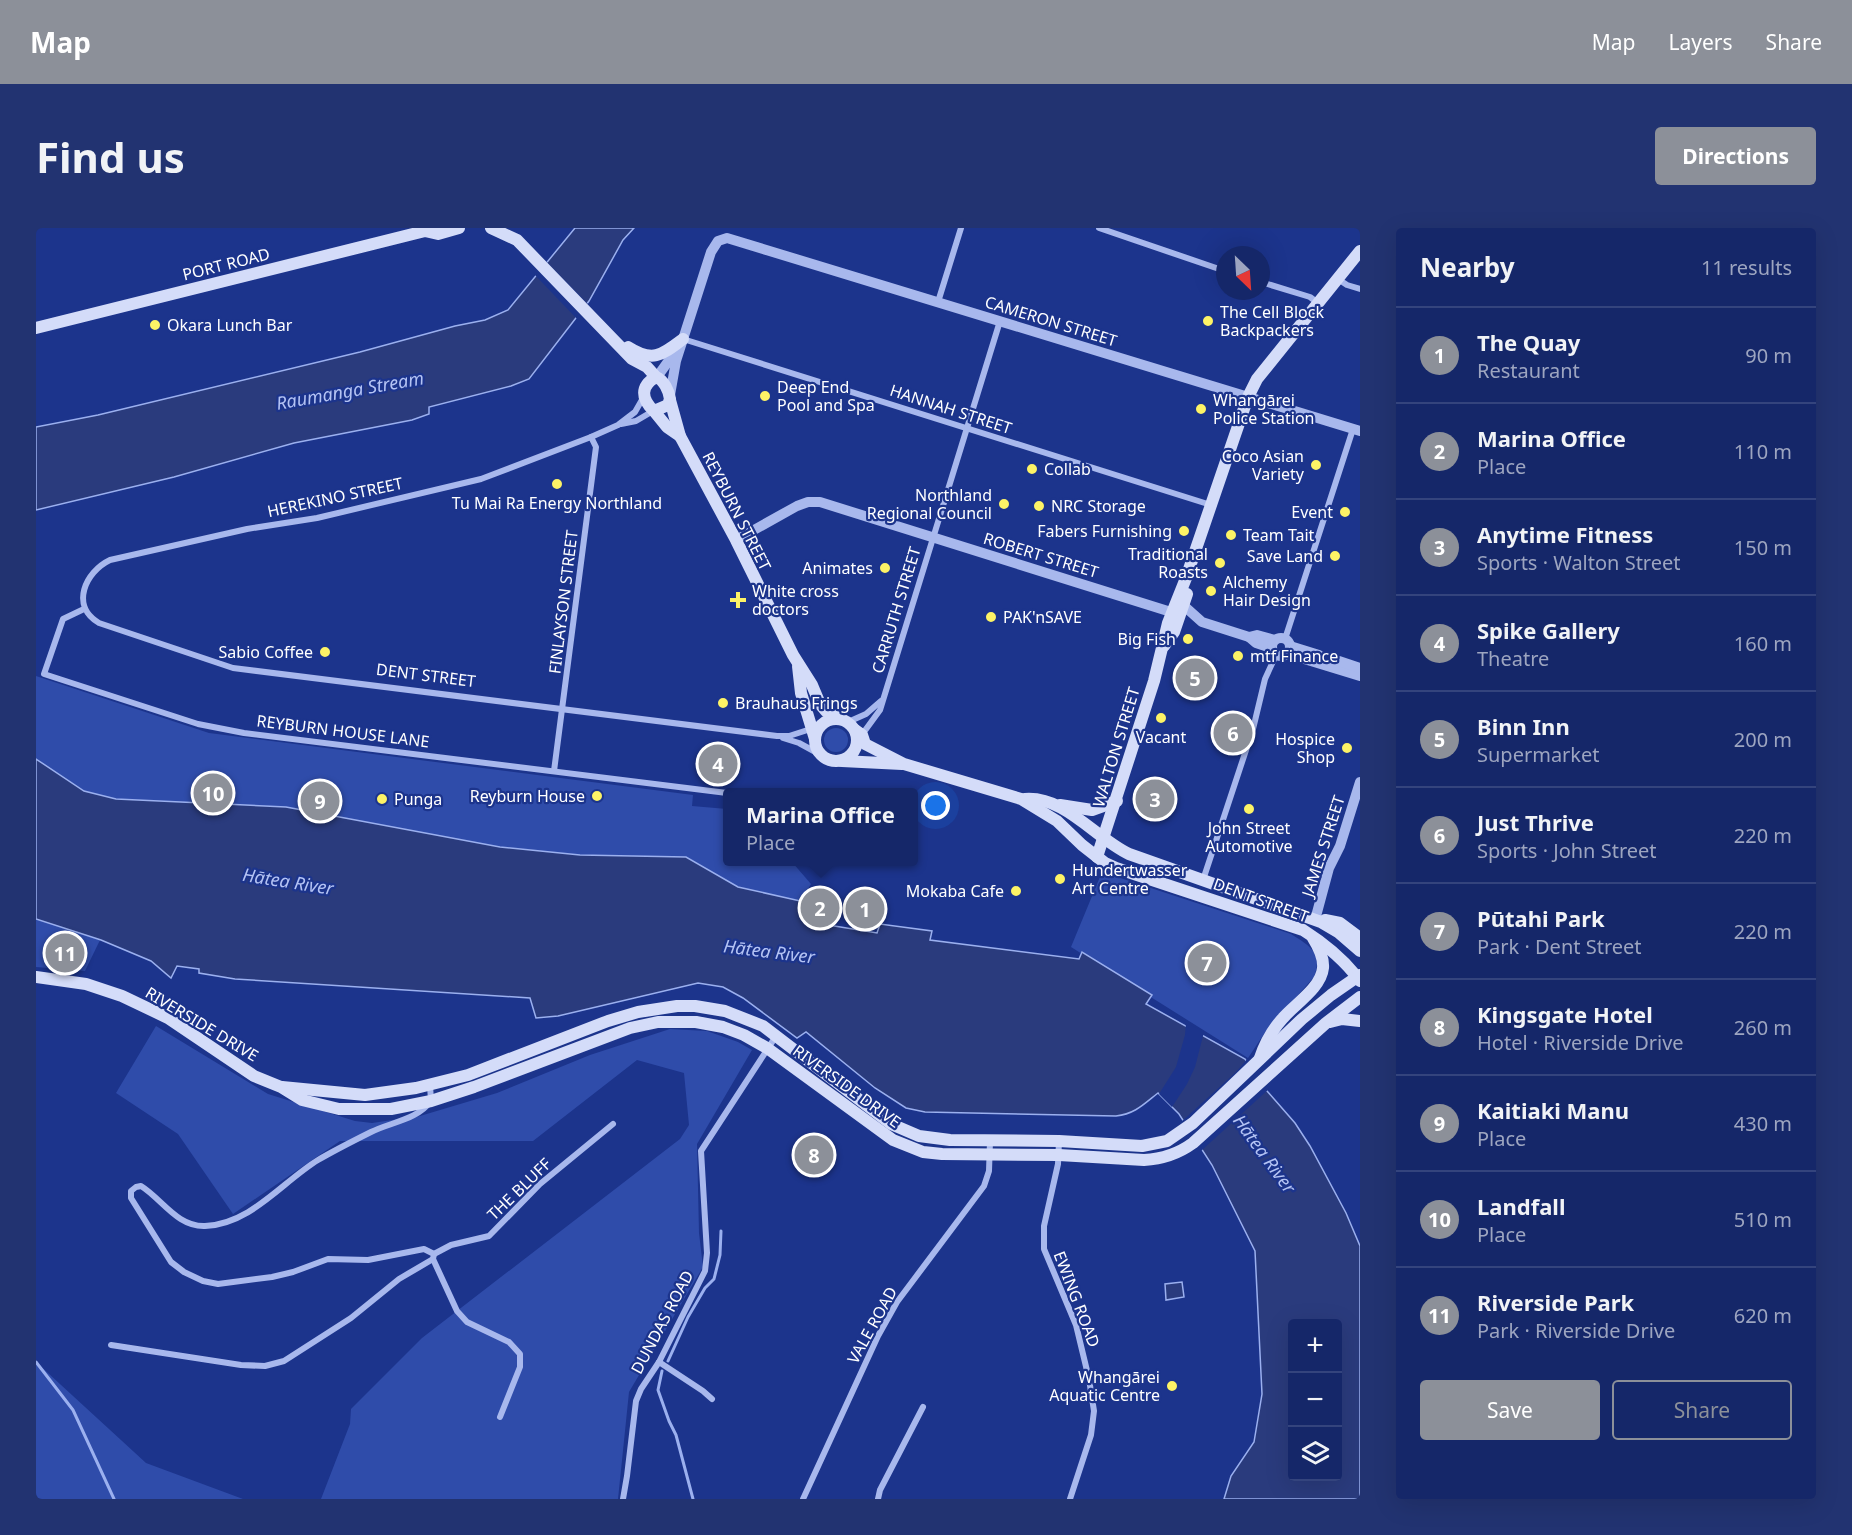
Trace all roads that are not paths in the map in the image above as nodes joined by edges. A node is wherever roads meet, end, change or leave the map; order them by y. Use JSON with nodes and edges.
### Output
{"nodes":[{"id":1,"x":459,"y":228,"type":"edge"},
{"id":2,"x":490,"y":228,"type":"edge"},
{"id":3,"x":961,"y":228,"type":"edge"},
{"id":4,"x":1099,"y":228,"type":"edge"},
{"id":5,"x":427,"y":230,"type":"edge"},
{"id":6,"x":514,"y":234,"type":"edge"},
{"id":7,"x":733,"y":239,"type":"joint"},
{"id":8,"x":1360,"y":251,"type":"edge"},
{"id":9,"x":1216,"y":267,"type":"edge"},
{"id":10,"x":1338,"y":279,"type":"junction"},
{"id":11,"x":1270,"y":285,"type":"edge"},
{"id":12,"x":1360,"y":289,"type":"edge"},
{"id":13,"x":938,"y":302,"type":"junction"},
{"id":14,"x":1318,"y":303,"type":"junction"},
{"id":15,"x":1000,"y":321,"type":"junction"},
{"id":16,"x":36,"y":328,"type":"edge"},
{"id":17,"x":606,"y":333,"type":"junction"},
{"id":18,"x":683,"y":339,"type":"junction"},
{"id":19,"x":632,"y":359,"type":"junction"},
{"id":20,"x":657,"y":377,"type":"junction"},
{"id":21,"x":644,"y":393,"type":"junction"},
{"id":22,"x":670,"y":397,"type":"junction"},
{"id":23,"x":1248,"y":397,"type":"junction"},
{"id":24,"x":654,"y":411,"type":"junction"},
{"id":25,"x":618,"y":425,"type":"junction"},
{"id":26,"x":967,"y":429,"type":"junction"},
{"id":27,"x":1357,"y":430,"type":"edge"},
{"id":28,"x":680,"y":436,"type":"junction"},
{"id":29,"x":591,"y":437,"type":"junction"},
{"id":30,"x":1211,"y":505,"type":"junction"},
{"id":31,"x":933,"y":537,"type":"junction"},
{"id":32,"x":736,"y":540,"type":"junction"},
{"id":33,"x":1186,"y":578,"type":"junction"},
{"id":34,"x":1183,"y":605,"type":"junction"},
{"id":35,"x":84,"y":609,"type":"junction"},
{"id":36,"x":1172,"y":612,"type":"junction"},
{"id":37,"x":1202,"y":622,"type":"junction"},
{"id":38,"x":1176,"y":626,"type":"junction"},
{"id":39,"x":1164,"y":647,"type":"junction"},
{"id":40,"x":1281,"y":647,"type":"junction"},
{"id":41,"x":798,"y":664,"type":"junction"},
{"id":42,"x":1360,"y":668,"type":"edge"},
{"id":43,"x":1360,"y":676,"type":"edge"},
{"id":44,"x":882,"y":701,"type":"junction"},
{"id":45,"x":562,"y":708,"type":"junction"},
{"id":46,"x":852,"y":729,"type":"junction"},
{"id":47,"x":815,"y":731,"type":"junction"},
{"id":48,"x":777,"y":736,"type":"junction"},
{"id":49,"x":821,"y":755,"type":"junction"},
{"id":50,"x":842,"y":760,"type":"junction"},
{"id":51,"x":904,"y":764,"type":"junction"},
{"id":52,"x":554,"y":771,"type":"junction"},
{"id":53,"x":1360,"y":782,"type":"edge"},
{"id":54,"x":723,"y":792,"type":"edge"},
{"id":55,"x":1020,"y":799,"type":"junction"},
{"id":56,"x":1117,"y":801,"type":"junction"},
{"id":57,"x":1051,"y":804,"type":"junction"},
{"id":58,"x":1104,"y":838,"type":"junction"},
{"id":59,"x":1097,"y":857,"type":"junction"},
{"id":60,"x":1203,"y":880,"type":"junction"},
{"id":61,"x":1315,"y":920,"type":"junction"},
{"id":62,"x":1312,"y":936,"type":"junction"},
{"id":63,"x":1360,"y":938,"type":"edge"},
{"id":64,"x":1360,"y":951,"type":"edge"},
{"id":65,"x":36,"y":977,"type":"edge"},
{"id":66,"x":1359,"y":977,"type":"edge"},
{"id":67,"x":1360,"y":997,"type":"edge"},
{"id":68,"x":1360,"y":1021,"type":"edge"},
{"id":69,"x":1326,"y":1023,"type":"junction"},
{"id":70,"x":777,"y":1035,"type":"junction"},
{"id":71,"x":767,"y":1048,"type":"junction"},
{"id":72,"x":1257,"y":1064,"type":"junction"},
{"id":73,"x":430,"y":1085,"type":"junction"},
{"id":74,"x":281,"y":1087,"type":"junction"},
{"id":75,"x":431,"y":1101,"type":"junction"},
{"id":76,"x":613,"y":1124,"type":"dead end"},
{"id":77,"x":990,"y":1141,"type":"junction"},
{"id":78,"x":1059,"y":1141,"type":"junction"},
{"id":79,"x":990,"y":1155,"type":"junction"},
{"id":80,"x":1059,"y":1155,"type":"junction"},
{"id":81,"x":433,"y":1256,"type":"junction"},
{"id":82,"x":111,"y":1345,"type":"dead end"},
{"id":83,"x":659,"y":1362,"type":"junction"},
{"id":84,"x":712,"y":1399,"type":"dead end"},
{"id":85,"x":923,"y":1407,"type":"dead end"},
{"id":86,"x":500,"y":1417,"type":"dead end"},
{"id":87,"x":622,"y":1499,"type":"edge"},
{"id":88,"x":803,"y":1499,"type":"edge"},
{"id":89,"x":878,"y":1499,"type":"edge"},
{"id":90,"x":1070,"y":1499,"type":"edge"}],
"edges":[{"from":1,"to":5,"type":"main road","name":"PORT ROAD"},
{"from":2,"to":6,"type":"main road"},
{"from":3,"to":13,"type":"street"},
{"from":4,"to":9,"type":"street"},
{"from":5,"to":16,"type":"main road","name":"PORT ROAD"},
{"from":6,"to":17,"type":"main road"},
{"from":7,"to":13,"type":"street","name":"CAMERON STREET"},
{"from":7,"to":18,"type":"street","name":"REYBURN STREET"},
{"from":8,"to":10,"type":"main road","name":"WALTON STREET"},
{"from":10,"to":12,"type":"street"},
{"from":10,"to":14,"type":"main road","name":"WALTON STREET"},
{"from":11,"to":14,"type":"street"},
{"from":13,"to":15,"type":"street","name":"CAMERON STREET"},
{"from":14,"to":23,"type":"main road","name":"WALTON STREET"},
{"from":15,"to":23,"type":"street","name":"CAMERON STREET"},
{"from":15,"to":26,"type":"street","name":"CARRUTH STREET"},
{"from":17,"to":18,"type":"main road"},
{"from":17,"to":19,"type":"main road"},
{"from":18,"to":20,"type":"street","name":"REYBURN STREET"},
{"from":18,"to":22,"type":"street","name":"REYBURN STREET"},
{"from":18,"to":26,"type":"street","name":"HANNAH STREET"},
{"from":19,"to":20,"type":"main road"},
{"from":19,"to":21,"type":"main road"},
{"from":20,"to":21,"type":"main road"},
{"from":20,"to":22,"type":"main road"},
{"from":21,"to":24,"type":"main road"},
{"from":21,"to":25,"type":"street","name":"HEREKINO STREET"},
{"from":22,"to":24,"type":"main road"},
{"from":22,"to":28,"type":"main road","name":"REYBURN STREET"},
{"from":23,"to":27,"type":"street","name":"CAMERON STREET"},
{"from":23,"to":30,"type":"main road","name":"WALTON STREET"},
{"from":24,"to":25,"type":"street","name":"HEREKINO STREET"},
{"from":24,"to":28,"type":"main road","name":"REYBURN STREET"},
{"from":25,"to":29,"type":"street","name":"HEREKINO STREET"},
{"from":26,"to":30,"type":"street","name":"HANNAH STREET"},
{"from":26,"to":31,"type":"street","name":"CARRUTH STREET"},
{"from":27,"to":40,"type":"street"},
{"from":28,"to":32,"type":"main road","name":"REYBURN STREET"},
{"from":29,"to":35,"type":"street","name":"HEREKINO STREET"},
{"from":29,"to":45,"type":"street","name":"FINLAYSON STREET"},
{"from":30,"to":33,"type":"main road","name":"WALTON STREET"},
{"from":31,"to":32,"type":"street","name":"ROBERT STREET"},
{"from":31,"to":36,"type":"street","name":"ROBERT STREET"},
{"from":31,"to":44,"type":"street","name":"CARRUTH STREET"},
{"from":32,"to":41,"type":"main road","name":"REYBURN STREET"},
{"from":33,"to":34,"type":"main road","name":"WALTON STREET"},
{"from":33,"to":36,"type":"main road","name":"WALTON STREET"},
{"from":34,"to":37,"type":"street"},
{"from":34,"to":38,"type":"main road","name":"WALTON STREET"},
{"from":35,"to":45,"type":"street","name":"DENT STREET"},
{"from":35,"to":52,"type":"street","name":"REYBURN HOUSE LANE"},
{"from":36,"to":39,"type":"main road","name":"WALTON STREET"},
{"from":37,"to":38,"type":"street"},
{"from":37,"to":40,"type":"street"},
{"from":38,"to":39,"type":"main road","name":"WALTON STREET"},
{"from":39,"to":56,"type":"main road","name":"WALTON STREET"},
{"from":40,"to":42,"type":"street"},
{"from":40,"to":43,"type":"street"},
{"from":40,"to":60,"type":"street"},
{"from":41,"to":46,"type":"main road","name":"REYBURN STREET"},
{"from":41,"to":47,"type":"main road","name":"REYBURN STREET"},
{"from":44,"to":46,"type":"street"},
{"from":44,"to":46,"type":"street","name":"CARRUTH STREET"},
{"from":45,"to":48,"type":"street","name":"DENT STREET"},
{"from":45,"to":52,"type":"street","name":"FINLAYSON STREET"},
{"from":46,"to":47,"type":"main road"},
{"from":46,"to":50,"type":"main road"},
{"from":46,"to":51,"type":"main road","name":"DENT STREET"},
{"from":47,"to":48,"type":"street","name":"DENT STREET"},
{"from":47,"to":49,"type":"main road"},
{"from":48,"to":49,"type":"street","name":"DENT STREET"},
{"from":49,"to":50,"type":"main road"},
{"from":50,"to":51,"type":"main road","name":"DENT STREET"},
{"from":51,"to":55,"type":"main road","name":"DENT STREET"},
{"from":52,"to":54,"type":"street","name":"REYBURN HOUSE LANE"},
{"from":53,"to":61,"type":"street","name":"JAMES STREET"},
{"from":55,"to":57,"type":"main road","name":"DENT STREET"},
{"from":55,"to":59,"type":"main road","name":"DENT STREET"},
{"from":56,"to":57,"type":"main road"},
{"from":56,"to":58,"type":"main road","name":"WALTON STREET"},
{"from":57,"to":58,"type":"main road","name":"DENT STREET"},
{"from":58,"to":59,"type":"main road","name":"WALTON STREET"},
{"from":58,"to":60,"type":"main road","name":"DENT STREET"},
{"from":59,"to":62,"type":"main road","name":"DENT STREET"},
{"from":60,"to":61,"type":"main road","name":"DENT STREET"},
{"from":61,"to":63,"type":"main road"},
{"from":61,"to":64,"type":"main road","name":"DENT STREET"},
{"from":62,"to":66,"type":"main road","name":"DENT STREET"},
{"from":62,"to":72,"type":"main road"},
{"from":65,"to":74,"type":"main road","name":"RIVERSIDE DRIVE"},
{"from":66,"to":72,"type":"main road","name":"RIVERSIDE DRIVE"},
{"from":67,"to":69,"type":"main road","name":"RIVERSIDE DRIVE"},
{"from":68,"to":69,"type":"main road"},
{"from":69,"to":80,"type":"main road","name":"RIVERSIDE DRIVE"},
{"from":70,"to":71,"type":"street","name":"DUNDAS ROAD"},
{"from":70,"to":73,"type":"main road","name":"RIVERSIDE DRIVE"},
{"from":70,"to":77,"type":"main road","name":"RIVERSIDE DRIVE"},
{"from":71,"to":75,"type":"main road","name":"RIVERSIDE DRIVE"},
{"from":71,"to":79,"type":"main road","name":"RIVERSIDE DRIVE"},
{"from":71,"to":83,"type":"street","name":"DUNDAS ROAD"},
{"from":72,"to":78,"type":"main road","name":"RIVERSIDE DRIVE"},
{"from":73,"to":74,"type":"main road","name":"RIVERSIDE DRIVE"},
{"from":73,"to":75,"type":"street"},
{"from":74,"to":75,"type":"main road","name":"RIVERSIDE DRIVE"},
{"from":75,"to":81,"type":"street"},
{"from":76,"to":81,"type":"street","name":"THE BLUFF"},
{"from":77,"to":78,"type":"main road","name":"RIVERSIDE DRIVE"},
{"from":77,"to":79,"type":"street","name":"VALE ROAD"},
{"from":78,"to":80,"type":"street","name":"EWING ROAD"},
{"from":79,"to":80,"type":"main road","name":"RIVERSIDE DRIVE"},
{"from":79,"to":88,"type":"street","name":"VALE ROAD"},
{"from":80,"to":90,"type":"street","name":"EWING ROAD"},
{"from":81,"to":82,"type":"street","name":"THE BLUFF"},
{"from":81,"to":86,"type":"street"},
{"from":83,"to":84,"type":"street"},
{"from":83,"to":87,"type":"street","name":"DUNDAS ROAD"},
{"from":85,"to":89,"type":"street"}]}
